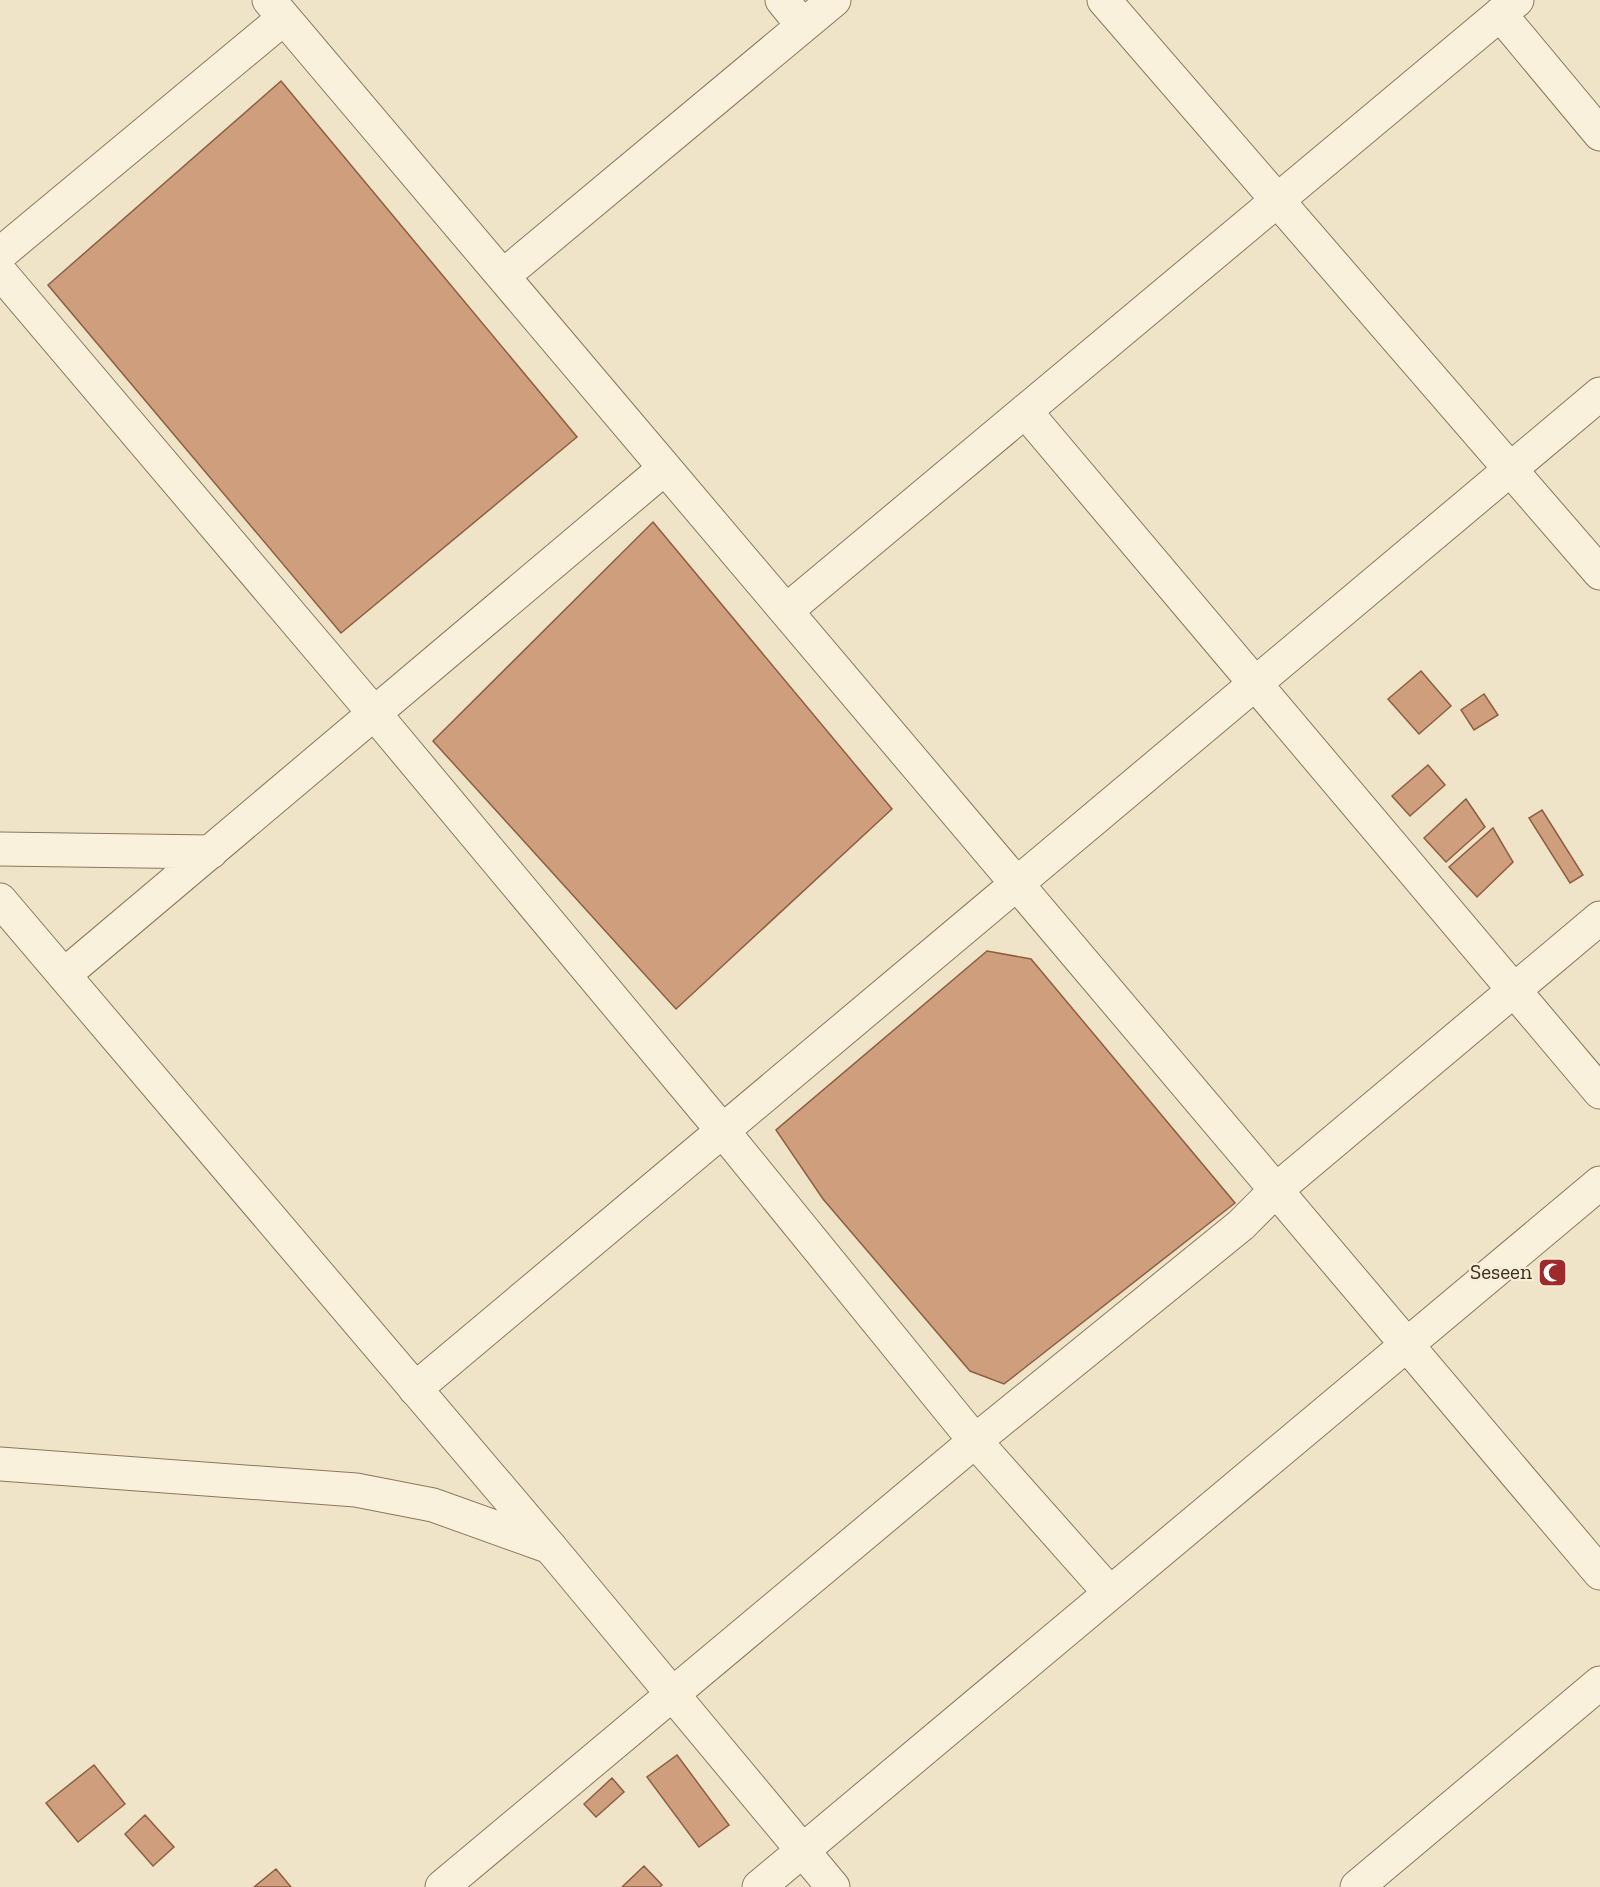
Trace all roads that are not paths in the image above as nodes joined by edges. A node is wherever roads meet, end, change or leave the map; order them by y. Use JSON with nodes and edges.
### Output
{"nodes":[{"id":1,"x":782,"y":0,"type":"edge"},
{"id":2,"x":834,"y":0,"type":"edge"},
{"id":3,"x":1104,"y":0,"type":"edge"},
{"id":4,"x":1509,"y":7,"type":"edge"},
{"id":5,"x":277,"y":9,"type":"edge"},
{"id":6,"x":803,"y":26,"type":"junction"},
{"id":7,"x":1600,"y":134,"type":"edge"},
{"id":8,"x":1277,"y":200,"type":"junction"},
{"id":9,"x":0,"y":254,"type":"edge"},
{"id":10,"x":0,"y":272,"type":"edge"},
{"id":11,"x":503,"y":276,"type":"junction"},
{"id":12,"x":1600,"y":394,"type":"edge"},
{"id":13,"x":1025,"y":411,"type":"junction"},
{"id":14,"x":665,"y":468,"type":"junction"},
{"id":15,"x":1510,"y":469,"type":"junction"},
{"id":16,"x":1600,"y":573,"type":"edge"},
{"id":17,"x":786,"y":611,"type":"junction"},
{"id":18,"x":1255,"y":684,"type":"junction"},
{"id":19,"x":374,"y":713,"type":"junction"},
{"id":20,"x":0,"y":849,"type":"edge"},
{"id":21,"x":211,"y":852,"type":"junction"},
{"id":22,"x":1017,"y":884,"type":"junction"},
{"id":23,"x":0,"y":900,"type":"edge"},
{"id":24,"x":1600,"y":918,"type":"edge"},
{"id":25,"x":64,"y":975,"type":"junction"},
{"id":26,"x":1514,"y":990,"type":"junction"},
{"id":27,"x":1600,"y":1092,"type":"edge"},
{"id":28,"x":722,"y":1130,"type":"junction"},
{"id":29,"x":1600,"y":1183,"type":"edge"},
{"id":30,"x":1276,"y":1190,"type":"junction"},
{"id":31,"x":1407,"y":1345,"type":"junction"},
{"id":32,"x":415,"y":1389,"type":"junction"},
{"id":33,"x":975,"y":1441,"type":"junction"},
{"id":34,"x":0,"y":1464,"type":"edge"},
{"id":35,"x":550,"y":1547,"type":"junction"},
{"id":36,"x":1600,"y":1573,"type":"edge"},
{"id":37,"x":1110,"y":1593,"type":"junction"},
{"id":38,"x":1600,"y":1683,"type":"edge"},
{"id":39,"x":672,"y":1694,"type":"junction"},
{"id":40,"x":803,"y":1851,"type":"junction"},
{"id":41,"x":442,"y":1887,"type":"edge"},
{"id":42,"x":759,"y":1887,"type":"edge"},
{"id":43,"x":833,"y":1887,"type":"edge"},
{"id":44,"x":1357,"y":1887,"type":"edge"}],
"edges":[{"from":1,"to":6,"type":"street"},
{"from":2,"to":6,"type":"street"},
{"from":3,"to":8,"type":"street"},
{"from":4,"to":7,"type":"street"},
{"from":4,"to":8,"type":"street"},
{"from":5,"to":9,"type":"street"},
{"from":5,"to":11,"type":"street"},
{"from":6,"to":11,"type":"street"},
{"from":8,"to":13,"type":"street"},
{"from":8,"to":15,"type":"street"},
{"from":10,"to":19,"type":"street"},
{"from":11,"to":14,"type":"street"},
{"from":12,"to":15,"type":"street"},
{"from":13,"to":17,"type":"street"},
{"from":13,"to":18,"type":"street"},
{"from":14,"to":17,"type":"street"},
{"from":14,"to":19,"type":"street"},
{"from":15,"to":16,"type":"street"},
{"from":15,"to":18,"type":"street"},
{"from":17,"to":22,"type":"street"},
{"from":18,"to":22,"type":"street"},
{"from":18,"to":26,"type":"street"},
{"from":19,"to":21,"type":"street"},
{"from":19,"to":28,"type":"street"},
{"from":20,"to":21,"type":"street"},
{"from":21,"to":25,"type":"street"},
{"from":22,"to":28,"type":"street"},
{"from":22,"to":30,"type":"street"},
{"from":23,"to":25,"type":"street"},
{"from":24,"to":26,"type":"street"},
{"from":25,"to":32,"type":"street"},
{"from":26,"to":27,"type":"street"},
{"from":26,"to":30,"type":"street"},
{"from":28,"to":32,"type":"street"},
{"from":28,"to":33,"type":"street"},
{"from":29,"to":31,"type":"street"},
{"from":30,"to":31,"type":"street"},
{"from":30,"to":33,"type":"street"},
{"from":31,"to":36,"type":"street"},
{"from":31,"to":37,"type":"street"},
{"from":32,"to":35,"type":"street"},
{"from":33,"to":37,"type":"street"},
{"from":33,"to":39,"type":"street"},
{"from":34,"to":35,"type":"street"},
{"from":35,"to":39,"type":"street"},
{"from":37,"to":40,"type":"street"},
{"from":38,"to":44,"type":"street"},
{"from":39,"to":40,"type":"street"},
{"from":39,"to":41,"type":"street"},
{"from":40,"to":42,"type":"street"},
{"from":40,"to":43,"type":"street"}]}
